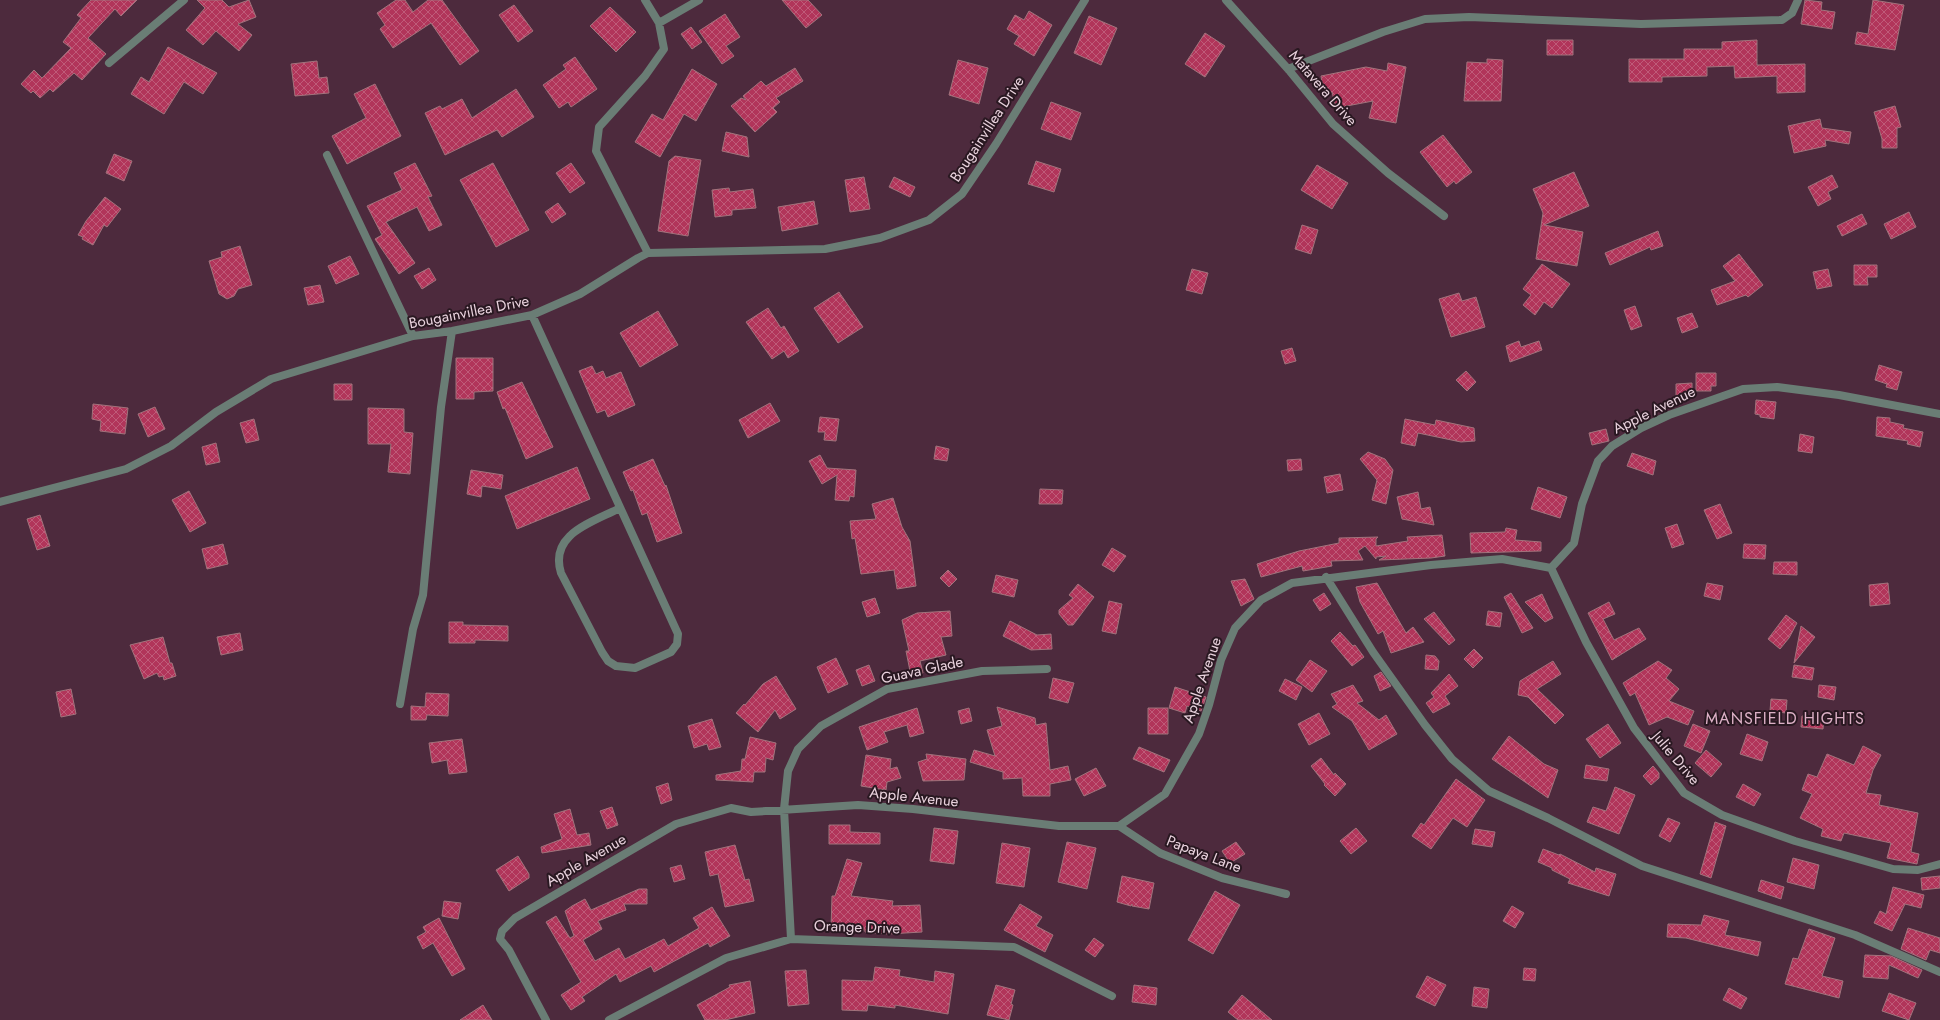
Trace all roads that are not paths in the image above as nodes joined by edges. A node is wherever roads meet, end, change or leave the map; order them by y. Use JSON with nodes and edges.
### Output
{"nodes":[{"id":1,"x":184,"y":0,"type":"edge"},
{"id":2,"x":645,"y":0,"type":"edge"},
{"id":3,"x":699,"y":0,"type":"edge"},
{"id":4,"x":1084,"y":0,"type":"edge"},
{"id":5,"x":1226,"y":0,"type":"edge"},
{"id":6,"x":1798,"y":0,"type":"edge"},
{"id":7,"x":660,"y":23,"type":"junction"},
{"id":8,"x":109,"y":63,"type":"dead end"},
{"id":9,"x":1288,"y":69,"type":"junction"},
{"id":10,"x":327,"y":155,"type":"dead end"},
{"id":11,"x":1444,"y":216,"type":"dead end"},
{"id":12,"x":648,"y":253,"type":"junction"},
{"id":13,"x":532,"y":315,"type":"junction"},
{"id":14,"x":452,"y":331,"type":"junction"},
{"id":15,"x":413,"y":336,"type":"junction"},
{"id":16,"x":1940,"y":414,"type":"edge"},
{"id":17,"x":0,"y":502,"type":"edge"},
{"id":18,"x":620,"y":508,"type":"junction"},
{"id":19,"x":1551,"y":568,"type":"junction"},
{"id":20,"x":1326,"y":577,"type":"junction"},
{"id":21,"x":1047,"y":670,"type":"dead end"},
{"id":22,"x":400,"y":704,"type":"dead end"},
{"id":23,"x":784,"y":809,"type":"junction"},
{"id":24,"x":1119,"y":826,"type":"junction"},
{"id":25,"x":1940,"y":864,"type":"edge"},
{"id":26,"x":1286,"y":894,"type":"dead end"},
{"id":27,"x":791,"y":939,"type":"junction"},
{"id":28,"x":1940,"y":972,"type":"edge"},
{"id":29,"x":1112,"y":996,"type":"dead end"},
{"id":30,"x":546,"y":1020,"type":"edge"},
{"id":31,"x":609,"y":1020,"type":"edge"}],
"edges":[{"from":1,"to":8,"type":"street"},
{"from":2,"to":7,"type":"street"},
{"from":3,"to":7,"type":"street"},
{"from":4,"to":12,"type":"street","name":"Bougainvillea Drive"},
{"from":5,"to":9,"type":"street","name":"Matavera Drive"},
{"from":6,"to":9,"type":"street"},
{"from":7,"to":12,"type":"street"},
{"from":9,"to":11,"type":"street","name":"Matavera Drive"},
{"from":10,"to":15,"type":"street"},
{"from":12,"to":13,"type":"street","name":"Bougainvillea Drive"},
{"from":13,"to":14,"type":"street","name":"Bougainvillea Drive"},
{"from":13,"to":18,"type":"street"},
{"from":14,"to":15,"type":"street","name":"Bougainvillea Drive"},
{"from":14,"to":22,"type":"street"},
{"from":15,"to":17,"type":"street","name":"Bougainvillea Drive"},
{"from":16,"to":19,"type":"street","name":"Apple Avenue"},
{"from":18,"to":18,"type":"street"},
{"from":19,"to":20,"type":"street","name":"Apple Avenue"},
{"from":19,"to":25,"type":"street","name":"Julie Drive"},
{"from":20,"to":24,"type":"street","name":"Apple Avenue"},
{"from":20,"to":28,"type":"street"},
{"from":21,"to":23,"type":"street","name":"Guava Glade"},
{"from":23,"to":24,"type":"street","name":"Apple Avenue"},
{"from":23,"to":27,"type":"street","name":"Guava Glade"},
{"from":23,"to":30,"type":"street","name":"Apple Avenue"},
{"from":24,"to":26,"type":"street","name":"Papaya Lane"},
{"from":27,"to":29,"type":"street","name":"Orange Drive"},
{"from":27,"to":31,"type":"street","name":"Orange Drive"}]}
